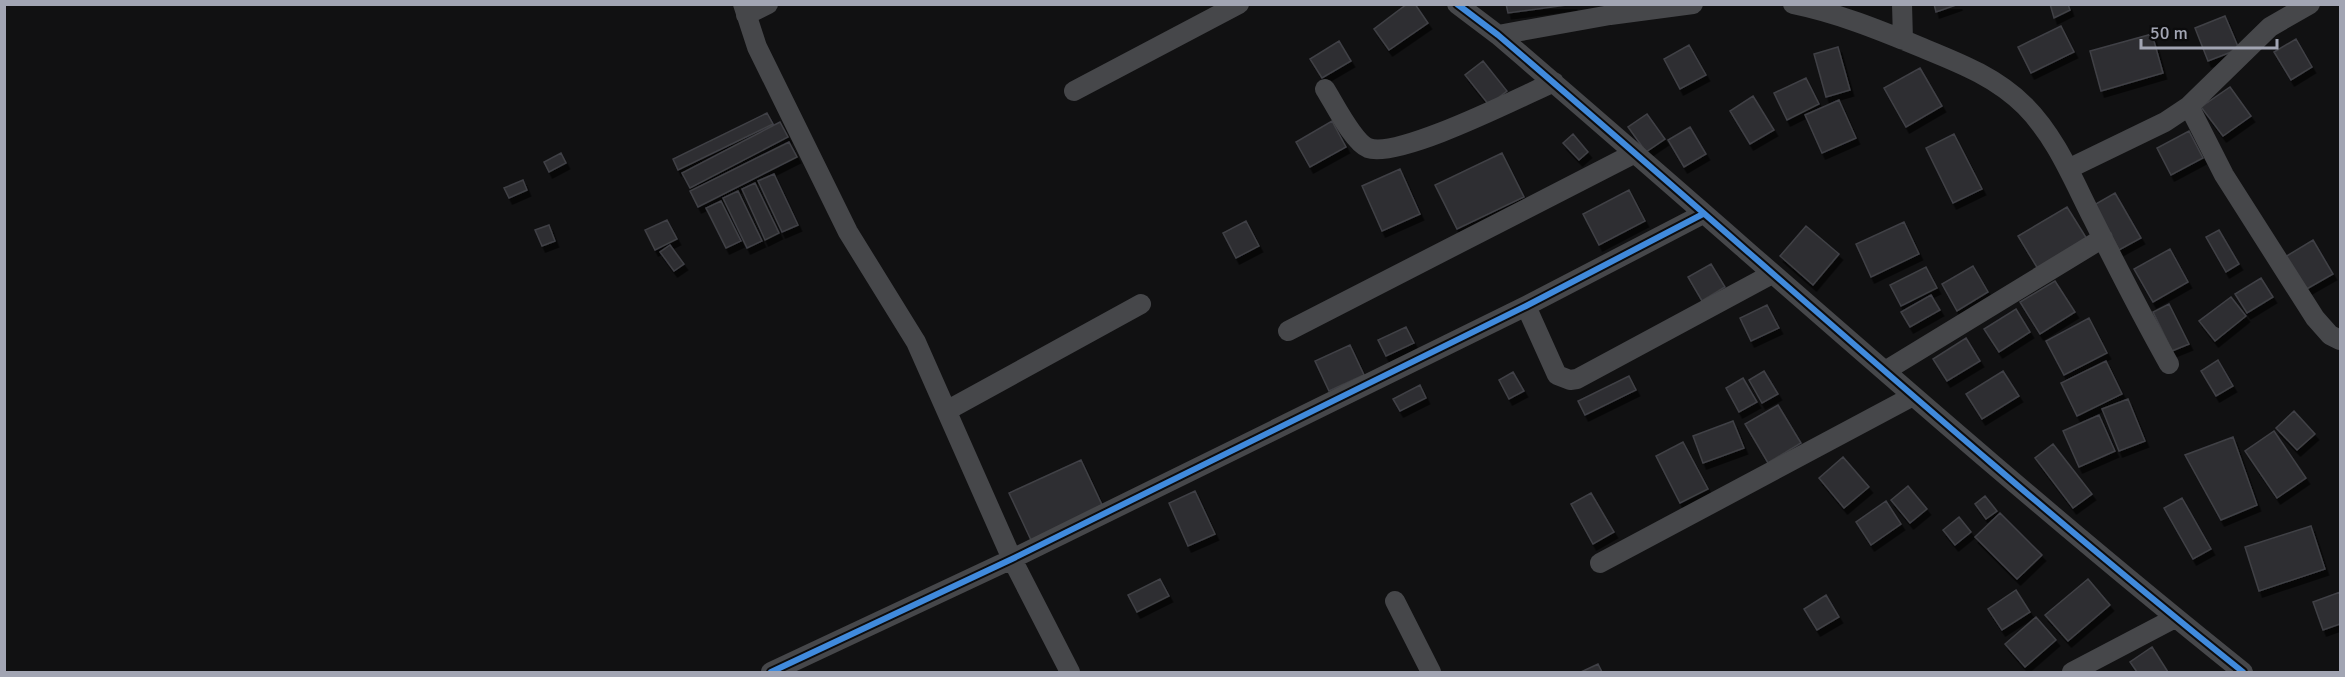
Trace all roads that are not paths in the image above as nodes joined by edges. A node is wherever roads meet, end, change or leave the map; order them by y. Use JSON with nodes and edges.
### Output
{"nodes":[{"id":1,"x":768,"y":4,"type":"edge"},
{"id":2,"x":1239,"y":4,"type":"edge"},
{"id":3,"x":1457,"y":4,"type":"edge"},
{"id":4,"x":1693,"y":4,"type":"edge"},
{"id":5,"x":1793,"y":4,"type":"edge"},
{"id":6,"x":1902,"y":4,"type":"edge"},
{"id":7,"x":2310,"y":4,"type":"edge"},
{"id":8,"x":745,"y":10,"type":"edge"},
{"id":9,"x":1498,"y":35,"type":"junction"},
{"id":10,"x":1902,"y":40,"type":"junction"},
{"id":11,"x":1554,"y":82,"type":"junction"},
{"id":12,"x":1325,"y":89,"type":"dead end"},
{"id":13,"x":1074,"y":90,"type":"dead end"},
{"id":14,"x":2189,"y":106,"type":"junction"},
{"id":15,"x":1635,"y":153,"type":"junction"},
{"id":16,"x":2068,"y":169,"type":"junction"},
{"id":17,"x":1703,"y":214,"type":"junction"},
{"id":18,"x":2103,"y":238,"type":"junction"},
{"id":19,"x":1772,"y":274,"type":"junction"},
{"id":20,"x":1141,"y":304,"type":"dead end"},
{"id":21,"x":1526,"y":306,"type":"junction"},
{"id":22,"x":1288,"y":331,"type":"dead end"},
{"id":23,"x":2340,"y":340,"type":"edge"},
{"id":24,"x":2169,"y":364,"type":"dead end"},
{"id":25,"x":1885,"y":371,"type":"junction"},
{"id":26,"x":1913,"y":396,"type":"junction"},
{"id":27,"x":948,"y":410,"type":"junction"},
{"id":28,"x":1012,"y":559,"type":"junction"},
{"id":29,"x":1600,"y":563,"type":"dead end"},
{"id":30,"x":1395,"y":601,"type":"dead end"},
{"id":31,"x":2175,"y":618,"type":"junction"},
{"id":32,"x":771,"y":672,"type":"edge"},
{"id":33,"x":1070,"y":672,"type":"edge"},
{"id":34,"x":1431,"y":672,"type":"edge"},
{"id":35,"x":2072,"y":672,"type":"edge"},
{"id":36,"x":2243,"y":672,"type":"edge"}],
"edges":[{"from":1,"to":8,"type":"street"},
{"from":2,"to":13,"type":"street"},
{"from":3,"to":9,"type":"street"},
{"from":4,"to":9,"type":"street"},
{"from":5,"to":10,"type":"street"},
{"from":6,"to":10,"type":"street"},
{"from":7,"to":14,"type":"street"},
{"from":8,"to":27,"type":"street"},
{"from":9,"to":11,"type":"street"},
{"from":10,"to":16,"type":"street"},
{"from":11,"to":12,"type":"street"},
{"from":11,"to":15,"type":"street"},
{"from":14,"to":16,"type":"street"},
{"from":14,"to":23,"type":"street"},
{"from":15,"to":17,"type":"street"},
{"from":15,"to":22,"type":"street"},
{"from":16,"to":18,"type":"street"},
{"from":17,"to":19,"type":"street"},
{"from":17,"to":21,"type":"street"},
{"from":18,"to":24,"type":"street"},
{"from":18,"to":25,"type":"street"},
{"from":19,"to":21,"type":"street"},
{"from":19,"to":25,"type":"street"},
{"from":20,"to":27,"type":"street"},
{"from":21,"to":28,"type":"street"},
{"from":25,"to":26,"type":"street"},
{"from":26,"to":29,"type":"street"},
{"from":26,"to":31,"type":"street"},
{"from":27,"to":28,"type":"street"},
{"from":28,"to":32,"type":"street"},
{"from":28,"to":33,"type":"street"},
{"from":30,"to":34,"type":"street"},
{"from":31,"to":35,"type":"street"},
{"from":31,"to":36,"type":"street"}]}
